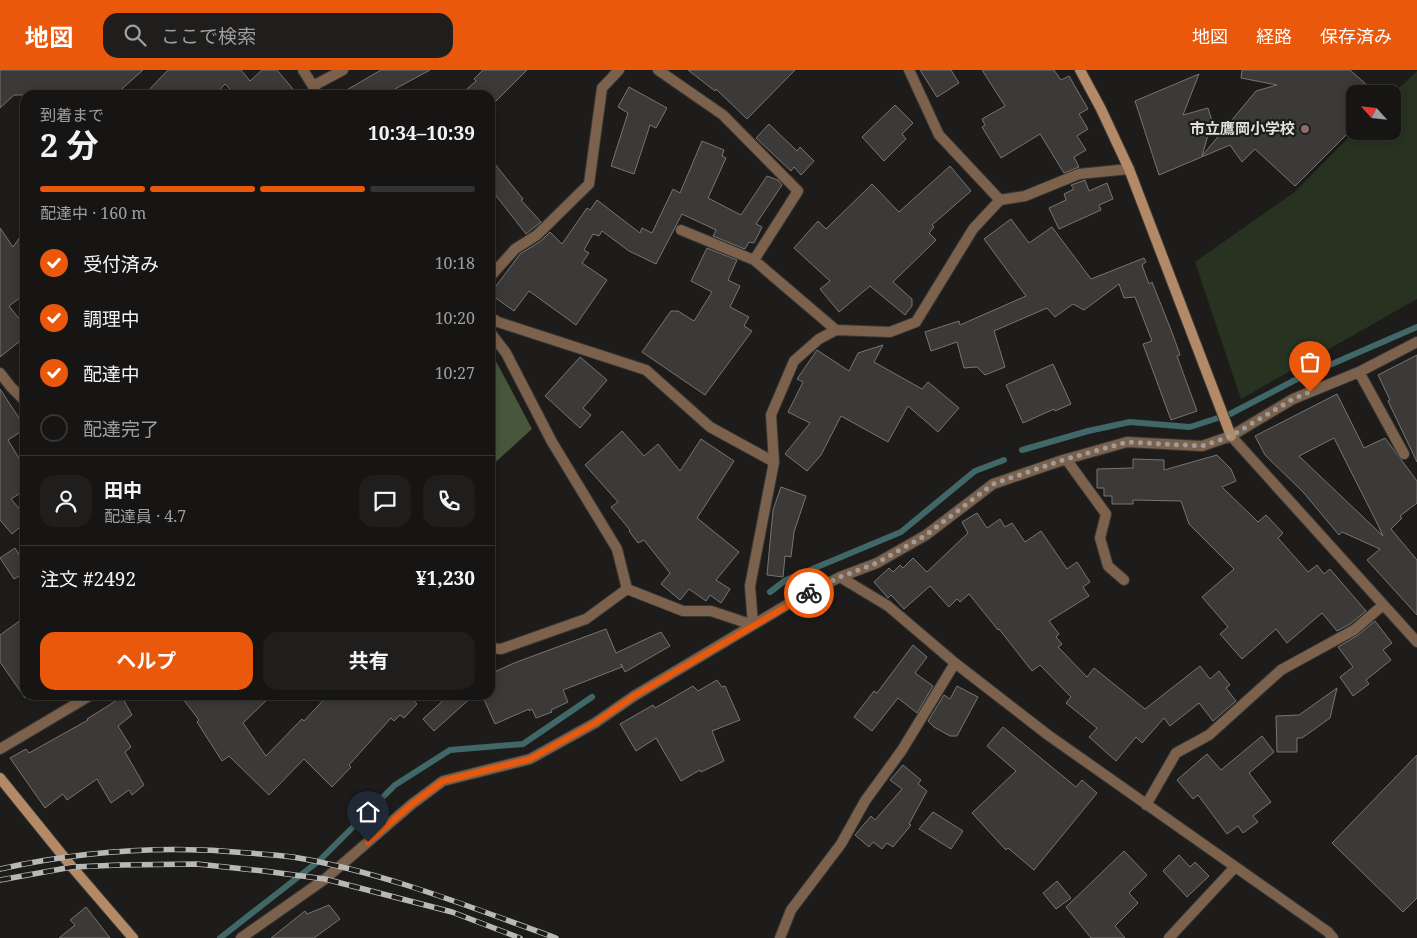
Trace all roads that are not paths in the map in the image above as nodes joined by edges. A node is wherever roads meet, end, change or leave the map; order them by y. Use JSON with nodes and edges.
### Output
{"nodes":[{"id":1,"x":304,"y":70,"type":"edge"},
{"id":2,"x":343,"y":70,"type":"edge"},
{"id":3,"x":619,"y":70,"type":"edge"},
{"id":4,"x":658,"y":70,"type":"edge"},
{"id":5,"x":909,"y":70,"type":"edge"},
{"id":6,"x":1080,"y":70,"type":"edge"},
{"id":7,"x":315,"y":90,"type":"edge"},
{"id":8,"x":1129,"y":169,"type":"junction"},
{"id":9,"x":1000,"y":200,"type":"junction"},
{"id":10,"x":681,"y":230,"type":"dead end"},
{"id":11,"x":754,"y":260,"type":"junction"},
{"id":12,"x":495,"y":272,"type":"edge"},
{"id":13,"x":495,"y":320,"type":"edge"},
{"id":14,"x":836,"y":330,"type":"junction"},
{"id":15,"x":495,"y":339,"type":"edge"},
{"id":16,"x":1417,"y":342,"type":"edge"},
{"id":17,"x":1359,"y":372,"type":"junction"},
{"id":18,"x":0,"y":373,"type":"edge"},
{"id":19,"x":20,"y":392,"type":"edge"},
{"id":20,"x":1229,"y":432,"type":"junction"},
{"id":21,"x":1404,"y":454,"type":"dead end"},
{"id":22,"x":1066,"y":459,"type":"junction"},
{"id":23,"x":774,"y":462,"type":"junction"},
{"id":24,"x":840,"y":577,"type":"junction"},
{"id":25,"x":1124,"y":580,"type":"dead end"},
{"id":26,"x":627,"y":589,"type":"junction"},
{"id":27,"x":1384,"y":605,"type":"junction"},
{"id":28,"x":753,"y":625,"type":"junction"},
{"id":29,"x":1417,"y":642,"type":"edge"},
{"id":30,"x":495,"y":649,"type":"edge"},
{"id":31,"x":955,"y":663,"type":"junction"},
{"id":32,"x":82,"y":700,"type":"edge"},
{"id":33,"x":0,"y":749,"type":"edge"},
{"id":34,"x":0,"y":778,"type":"edge"},
{"id":35,"x":1146,"y":805,"type":"junction"},
{"id":36,"x":1235,"y":867,"type":"junction"},
{"id":37,"x":133,"y":938,"type":"edge"},
{"id":38,"x":241,"y":938,"type":"edge"},
{"id":39,"x":780,"y":938,"type":"edge"},
{"id":40,"x":1169,"y":938,"type":"edge"},
{"id":41,"x":1333,"y":938,"type":"edge"}],
"edges":[{"from":1,"to":7,"type":"street"},
{"from":2,"to":7,"type":"street"},
{"from":3,"to":12,"type":"street"},
{"from":4,"to":11,"type":"street"},
{"from":5,"to":9,"type":"street"},
{"from":6,"to":8,"type":"street"},
{"from":8,"to":9,"type":"street"},
{"from":8,"to":20,"type":"street"},
{"from":9,"to":14,"type":"street"},
{"from":10,"to":11,"type":"street"},
{"from":11,"to":14,"type":"street"},
{"from":13,"to":23,"type":"street"},
{"from":14,"to":23,"type":"street"},
{"from":15,"to":26,"type":"street"},
{"from":16,"to":17,"type":"street"},
{"from":17,"to":20,"type":"street"},
{"from":17,"to":21,"type":"street"},
{"from":18,"to":19,"type":"street"},
{"from":20,"to":22,"type":"street"},
{"from":20,"to":27,"type":"street"},
{"from":22,"to":24,"type":"street"},
{"from":22,"to":25,"type":"street"},
{"from":23,"to":28,"type":"street"},
{"from":24,"to":28,"type":"street"},
{"from":24,"to":31,"type":"street"},
{"from":26,"to":28,"type":"street"},
{"from":26,"to":30,"type":"street"},
{"from":27,"to":29,"type":"street"},
{"from":27,"to":35,"type":"street"},
{"from":28,"to":38,"type":"street"},
{"from":31,"to":35,"type":"street"},
{"from":31,"to":39,"type":"street"},
{"from":32,"to":33,"type":"street"},
{"from":34,"to":37,"type":"street"},
{"from":35,"to":36,"type":"street"},
{"from":36,"to":40,"type":"street"},
{"from":36,"to":41,"type":"street"}]}
